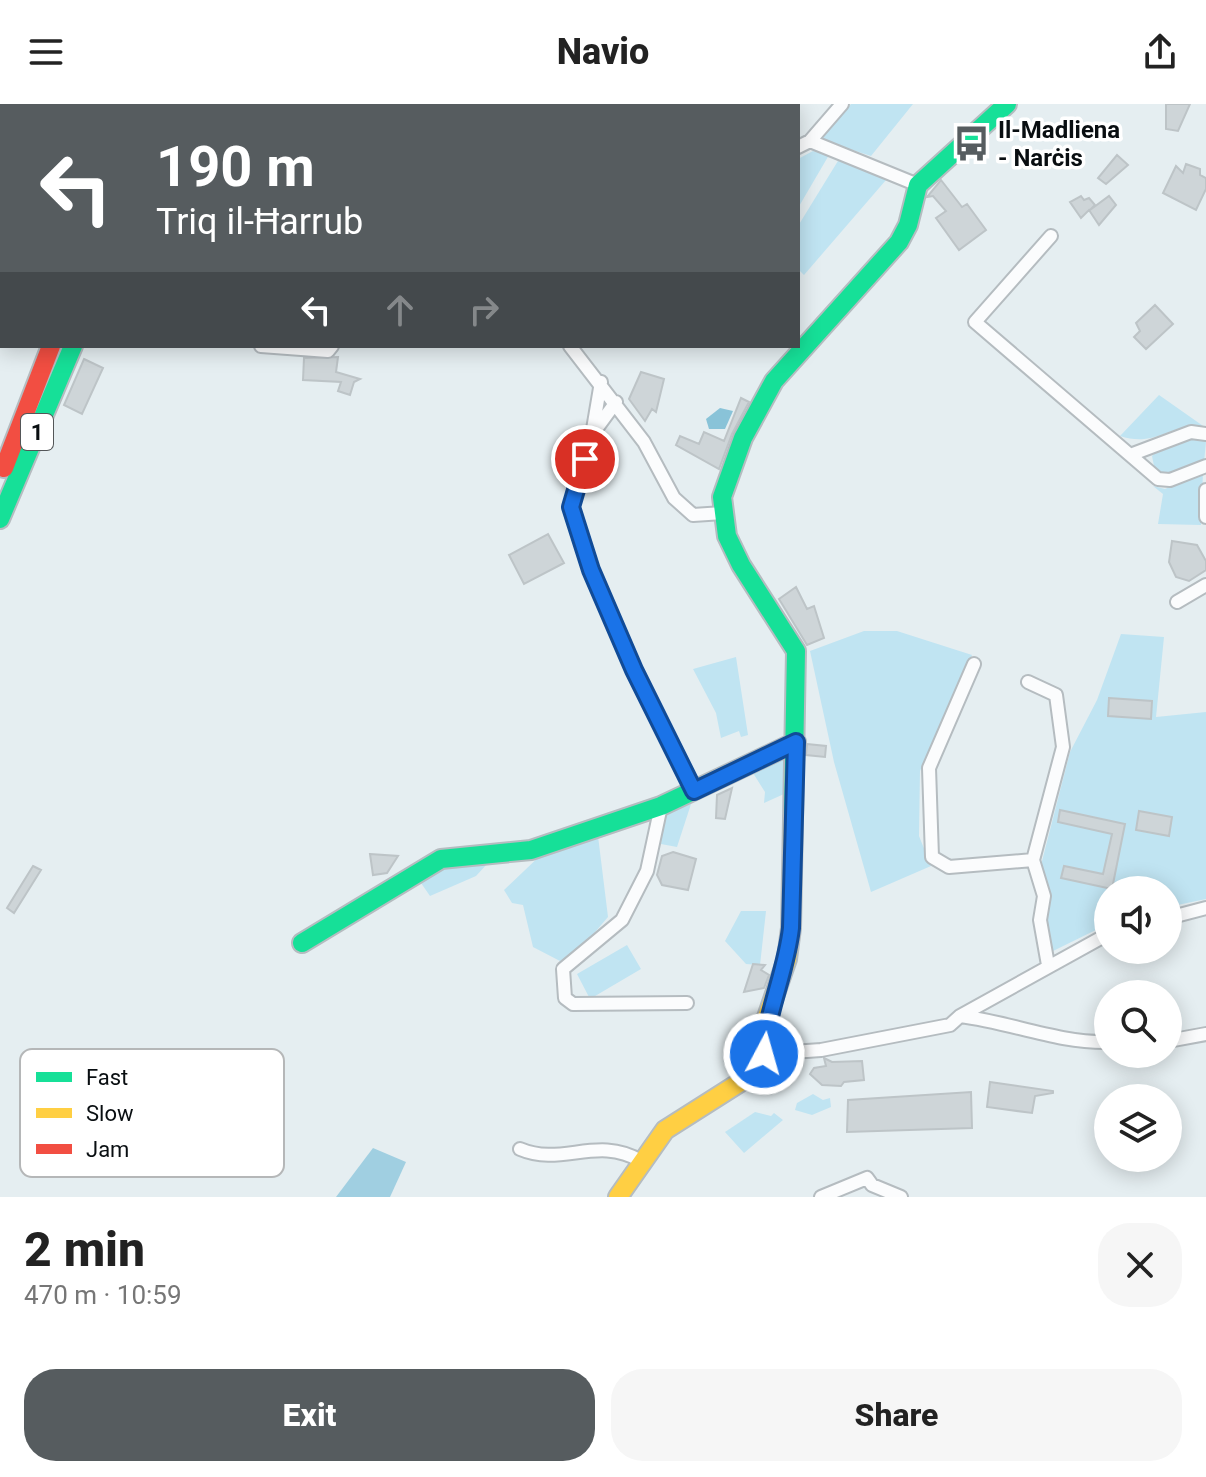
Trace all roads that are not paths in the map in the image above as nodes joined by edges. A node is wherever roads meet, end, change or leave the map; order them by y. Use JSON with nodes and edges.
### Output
{"nodes":[{"id":1,"x":842,"y":104,"type":"edge"},
{"id":2,"x":1007,"y":104,"type":"edge"},
{"id":3,"x":810,"y":141,"type":"junction"},
{"id":4,"x":800,"y":146,"type":"edge"},
{"id":5,"x":918,"y":185,"type":"junction"},
{"id":6,"x":1051,"y":236,"type":"dead end"},
{"id":7,"x":50,"y":348,"type":"edge"},
{"id":8,"x":72,"y":348,"type":"edge"},
{"id":9,"x":288,"y":348,"type":"edge"},
{"id":10,"x":330,"y":348,"type":"edge"},
{"id":11,"x":572,"y":348,"type":"edge"},
{"id":12,"x":601,"y":382,"type":"junction"},
{"id":13,"x":616,"y":402,"type":"junction"},
{"id":14,"x":1206,"y":434,"type":"edge"},
{"id":15,"x":592,"y":435,"type":"junction"},
{"id":16,"x":1130,"y":455,"type":"junction"},
{"id":17,"x":1206,"y":466,"type":"edge"},
{"id":18,"x":2,"y":470,"type":"edge"},
{"id":19,"x":1206,"y":490,"type":"edge"},
{"id":20,"x":723,"y":513,"type":"junction"},
{"id":21,"x":1206,"y":516,"type":"edge"},
{"id":22,"x":0,"y":519,"type":"edge"},
{"id":23,"x":1206,"y":585,"type":"edge"},
{"id":24,"x":1177,"y":602,"type":"dead end"},
{"id":25,"x":974,"y":664,"type":"dead end"},
{"id":26,"x":1028,"y":682,"type":"dead end"},
{"id":27,"x":796,"y":742,"type":"junction"},
{"id":28,"x":694,"y":791,"type":"junction"},
{"id":29,"x":661,"y":806,"type":"junction"},
{"id":30,"x":1033,"y":860,"type":"junction"},
{"id":31,"x":1206,"y":908,"type":"edge"},
{"id":32,"x":1182,"y":914,"type":"edge"},
{"id":33,"x":1094,"y":941,"type":"edge"},
{"id":34,"x":302,"y":943,"type":"dead end"},
{"id":35,"x":1048,"y":965,"type":"junction"},
{"id":36,"x":687,"y":1003,"type":"dead end"},
{"id":37,"x":960,"y":1016,"type":"junction"},
{"id":38,"x":1206,"y":1034,"type":"edge"},
{"id":39,"x":1182,"y":1038,"type":"edge"},
{"id":40,"x":1094,"y":1042,"type":"edge"},
{"id":41,"x":764,"y":1054,"type":"junction"},
{"id":42,"x":520,"y":1149,"type":"dead end"},
{"id":43,"x":641,"y":1161,"type":"junction"},
{"id":44,"x":618,"y":1197,"type":"edge"},
{"id":45,"x":821,"y":1197,"type":"edge"},
{"id":46,"x":901,"y":1197,"type":"edge"}],
"edges":[{"from":1,"to":3,"type":"street"},
{"from":2,"to":5,"type":"main road"},
{"from":3,"to":4,"type":"street"},
{"from":3,"to":5,"type":"street"},
{"from":5,"to":20,"type":"main road"},
{"from":6,"to":16,"type":"street"},
{"from":7,"to":18,"type":"main road","number":"1"},
{"from":8,"to":22,"type":"main road","number":"1"},
{"from":9,"to":10,"type":"street"},
{"from":11,"to":12,"type":"street"},
{"from":12,"to":13,"type":"street"},
{"from":12,"to":15,"type":"street"},
{"from":13,"to":15,"type":"street"},
{"from":13,"to":20,"type":"street"},
{"from":14,"to":16,"type":"street"},
{"from":15,"to":28,"type":"street"},
{"from":16,"to":17,"type":"street"},
{"from":19,"to":21,"type":"street"},
{"from":20,"to":27,"type":"main road"},
{"from":23,"to":24,"type":"street"},
{"from":25,"to":30,"type":"street"},
{"from":26,"to":30,"type":"street"},
{"from":27,"to":28,"type":"main road"},
{"from":27,"to":41,"type":"main road"},
{"from":28,"to":29,"type":"main road"},
{"from":29,"to":34,"type":"main road"},
{"from":29,"to":36,"type":"street"},
{"from":30,"to":35,"type":"street"},
{"from":31,"to":32,"type":"street"},
{"from":33,"to":35,"type":"street"},
{"from":35,"to":37,"type":"street"},
{"from":37,"to":40,"type":"street"},
{"from":37,"to":41,"type":"street"},
{"from":38,"to":39,"type":"street"},
{"from":41,"to":43,"type":"main road"},
{"from":42,"to":43,"type":"street"},
{"from":43,"to":44,"type":"main road"},
{"from":45,"to":46,"type":"street"}]}
